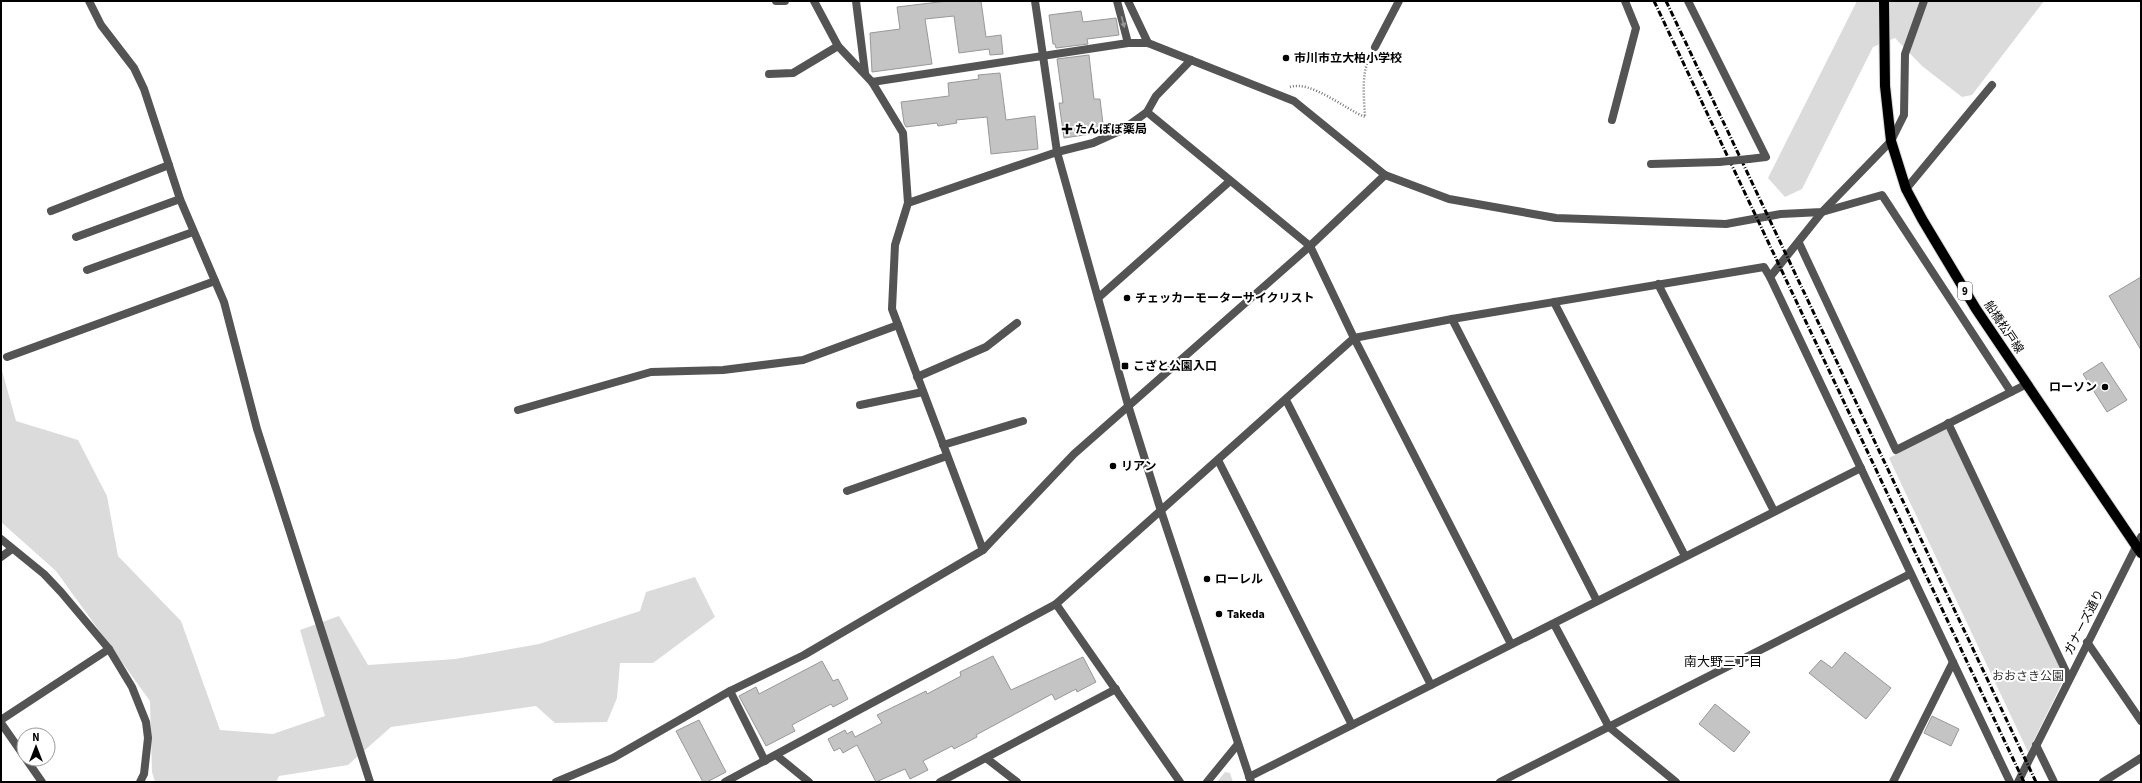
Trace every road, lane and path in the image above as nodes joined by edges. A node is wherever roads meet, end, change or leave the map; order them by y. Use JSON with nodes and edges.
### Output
{"nodes":[{"id":1,"x":89,"y":1,"type":"edge"},
{"id":2,"x":776,"y":1,"type":"edge"},
{"id":3,"x":785,"y":1,"type":"edge"},
{"id":4,"x":814,"y":1,"type":"edge"},
{"id":5,"x":856,"y":1,"type":"edge"},
{"id":6,"x":1035,"y":1,"type":"edge"},
{"id":7,"x":1118,"y":1,"type":"edge"},
{"id":8,"x":1128,"y":1,"type":"edge"},
{"id":9,"x":1399,"y":1,"type":"edge"},
{"id":10,"x":1625,"y":1,"type":"edge"},
{"id":11,"x":1688,"y":1,"type":"edge"},
{"id":12,"x":1884,"y":1,"type":"edge"},
{"id":13,"x":1924,"y":1,"type":"edge"},
{"id":14,"x":1128,"y":43,"type":"junction"},
{"id":15,"x":1148,"y":43,"type":"junction"},
{"id":16,"x":838,"y":46,"type":"junction"},
{"id":17,"x":1375,"y":47,"type":"joint"},
{"id":18,"x":1043,"y":55,"type":"junction"},
{"id":19,"x":1191,"y":60,"type":"junction"},
{"id":20,"x":865,"y":73,"type":"junction"},
{"id":21,"x":769,"y":74,"type":"dead end"},
{"id":22,"x":872,"y":82,"type":"junction"},
{"id":23,"x":1992,"y":85,"type":"dead end"},
{"id":24,"x":1273,"y":92,"type":"junction"},
{"id":25,"x":1147,"y":112,"type":"junction"},
{"id":26,"x":1612,"y":120,"type":"dead end"},
{"id":27,"x":1891,"y":141,"type":"junction"},
{"id":28,"x":1057,"y":152,"type":"junction"},
{"id":29,"x":1651,"y":164,"type":"dead end"},
{"id":30,"x":169,"y":165,"type":"junction"},
{"id":31,"x":1385,"y":175,"type":"junction"},
{"id":32,"x":1230,"y":181,"type":"junction"},
{"id":33,"x":1906,"y":189,"type":"junction"},
{"id":34,"x":180,"y":198,"type":"junction"},
{"id":35,"x":908,"y":203,"type":"junction"},
{"id":36,"x":52,"y":211,"type":"dead end"},
{"id":37,"x":1822,"y":212,"type":"junction"},
{"id":38,"x":193,"y":232,"type":"junction"},
{"id":39,"x":76,"y":237,"type":"dead end"},
{"id":40,"x":1799,"y":243,"type":"junction"},
{"id":41,"x":1310,"y":246,"type":"junction"},
{"id":42,"x":86,"y":270,"type":"dead end"},
{"id":43,"x":1770,"y":277,"type":"junction"},
{"id":44,"x":215,"y":281,"type":"junction"},
{"id":45,"x":1658,"y":284,"type":"junction"},
{"id":46,"x":1098,"y":298,"type":"junction"},
{"id":47,"x":1554,"y":302,"type":"junction"},
{"id":48,"x":1452,"y":320,"type":"junction"},
{"id":49,"x":1016,"y":323,"type":"dead end"},
{"id":50,"x":898,"y":325,"type":"junction"},
{"id":51,"x":1354,"y":338,"type":"junction"},
{"id":52,"x":7,"y":357,"type":"dead end"},
{"id":53,"x":917,"y":377,"type":"junction"},
{"id":54,"x":2027,"y":384,"type":"junction"},
{"id":55,"x":923,"y":392,"type":"junction"},
{"id":56,"x":2011,"y":392,"type":"junction"},
{"id":57,"x":1286,"y":400,"type":"junction"},
{"id":58,"x":860,"y":405,"type":"dead end"},
{"id":59,"x":1128,"y":405,"type":"junction"},
{"id":60,"x":518,"y":410,"type":"dead end"},
{"id":61,"x":1023,"y":421,"type":"dead end"},
{"id":62,"x":1948,"y":423,"type":"junction"},
{"id":63,"x":943,"y":445,"type":"junction"},
{"id":64,"x":947,"y":456,"type":"junction"},
{"id":65,"x":1218,"y":460,"type":"junction"},
{"id":66,"x":1861,"y":468,"type":"junction"},
{"id":67,"x":847,"y":491,"type":"dead end"},
{"id":68,"x":1161,"y":511,"type":"junction"},
{"id":69,"x":1774,"y":511,"type":"junction"},
{"id":70,"x":2141,"y":537,"type":"edge"},
{"id":71,"x":1,"y":539,"type":"edge"},
{"id":72,"x":12,"y":549,"type":"junction"},
{"id":73,"x":983,"y":550,"type":"junction"},
{"id":74,"x":2139,"y":550,"type":"edge"},
{"id":75,"x":1685,"y":556,"type":"junction"},
{"id":76,"x":1,"y":557,"type":"edge"},
{"id":77,"x":1910,"y":574,"type":"junction"},
{"id":78,"x":1597,"y":601,"type":"junction"},
{"id":79,"x":1056,"y":604,"type":"junction"},
{"id":80,"x":1554,"y":624,"type":"junction"},
{"id":81,"x":2087,"y":642,"type":"junction"},
{"id":82,"x":1511,"y":644,"type":"junction"},
{"id":83,"x":109,"y":650,"type":"junction"},
{"id":84,"x":1953,"y":662,"type":"junction"},
{"id":85,"x":2069,"y":678,"type":"junction"},
{"id":86,"x":1431,"y":685,"type":"junction"},
{"id":87,"x":1116,"y":689,"type":"junction"},
{"id":88,"x":730,"y":691,"type":"junction"},
{"id":89,"x":2141,"y":721,"type":"edge"},
{"id":90,"x":1,"y":722,"type":"edge"},
{"id":91,"x":1352,"y":725,"type":"junction"},
{"id":92,"x":1608,"y":727,"type":"junction"},
{"id":93,"x":16,"y":744,"type":"edge"},
{"id":94,"x":1238,"y":744,"type":"junction"},
{"id":95,"x":2036,"y":744,"type":"junction"},
{"id":96,"x":776,"y":755,"type":"junction"},
{"id":97,"x":986,"y":758,"type":"junction"},
{"id":98,"x":2141,"y":758,"type":"edge"},
{"id":99,"x":765,"y":761,"type":"junction"},
{"id":100,"x":32,"y":767,"type":"edge"},
{"id":101,"x":1250,"y":780,"type":"edge"},
{"id":102,"x":42,"y":782,"type":"edge"},
{"id":103,"x":140,"y":782,"type":"edge"},
{"id":104,"x":370,"y":782,"type":"edge"},
{"id":105,"x":556,"y":782,"type":"edge"},
{"id":106,"x":725,"y":782,"type":"edge"},
{"id":107,"x":809,"y":782,"type":"edge"},
{"id":108,"x":940,"y":782,"type":"edge"},
{"id":109,"x":1017,"y":782,"type":"edge"},
{"id":110,"x":1180,"y":782,"type":"edge"},
{"id":111,"x":1207,"y":782,"type":"edge"},
{"id":112,"x":1500,"y":782,"type":"edge"},
{"id":113,"x":1676,"y":782,"type":"edge"},
{"id":114,"x":1893,"y":782,"type":"edge"},
{"id":115,"x":2010,"y":782,"type":"edge"},
{"id":116,"x":2018,"y":782,"type":"edge"},
{"id":117,"x":2054,"y":782,"type":"edge"},
{"id":118,"x":2103,"y":782,"type":"edge"}],
"edges":[{"from":1,"to":30,"type":"street"},
{"from":2,"to":3,"type":"street"},
{"from":4,"to":16,"type":"street"},
{"from":5,"to":20,"type":"street"},
{"from":6,"to":18,"type":"street"},
{"from":7,"to":14,"type":"street","one_way":true},
{"from":8,"to":15,"type":"street"},
{"from":9,"to":17,"type":"street"},
{"from":10,"to":26,"type":"street"},
{"from":11,"to":29,"type":"street","bridge":true},
{"from":12,"to":27,"type":"main road","name":"船橋松戸線","number":"9"},
{"from":13,"to":27,"type":"street"},
{"from":14,"to":15,"type":"street"},
{"from":14,"to":18,"type":"street"},
{"from":15,"to":19,"type":"street"},
{"from":16,"to":20,"type":"street"},
{"from":16,"to":21,"type":"street"},
{"from":17,"to":24,"type":"path"},
{"from":18,"to":22,"type":"street"},
{"from":18,"to":28,"type":"street"},
{"from":19,"to":24,"type":"street"},
{"from":19,"to":25,"type":"street"},
{"from":20,"to":22,"type":"street"},
{"from":22,"to":35,"type":"street"},
{"from":23,"to":33,"type":"street"},
{"from":24,"to":31,"type":"street"},
{"from":25,"to":28,"type":"street"},
{"from":25,"to":32,"type":"street"},
{"from":27,"to":33,"type":"main road","name":"船橋松戸線","number":"9"},
{"from":27,"to":37,"type":"street"},
{"from":28,"to":35,"type":"street"},
{"from":28,"to":46,"type":"street"},
{"from":30,"to":34,"type":"street"},
{"from":30,"to":36,"type":"street"},
{"from":31,"to":37,"type":"street"},
{"from":31,"to":41,"type":"street"},
{"from":32,"to":41,"type":"street"},
{"from":32,"to":46,"type":"street"},
{"from":33,"to":54,"type":"main road","name":"船橋松戸線","number":"9"},
{"from":34,"to":38,"type":"street"},
{"from":34,"to":39,"type":"street"},
{"from":35,"to":50,"type":"street"},
{"from":37,"to":40,"type":"street"},
{"from":37,"to":56,"type":"street"},
{"from":38,"to":42,"type":"street"},
{"from":38,"to":44,"type":"street"},
{"from":40,"to":43,"type":"street"},
{"from":40,"to":62,"type":"street"},
{"from":41,"to":51,"type":"street"},
{"from":41,"to":59,"type":"street"},
{"from":43,"to":45,"type":"street"},
{"from":43,"to":66,"type":"street"},
{"from":44,"to":52,"type":"street"},
{"from":44,"to":104,"type":"street"},
{"from":45,"to":47,"type":"street"},
{"from":45,"to":69,"type":"street"},
{"from":46,"to":59,"type":"street"},
{"from":47,"to":48,"type":"street"},
{"from":47,"to":75,"type":"street"},
{"from":48,"to":51,"type":"street"},
{"from":48,"to":78,"type":"street"},
{"from":49,"to":53,"type":"street"},
{"from":50,"to":53,"type":"street"},
{"from":50,"to":60,"type":"street"},
{"from":51,"to":57,"type":"street"},
{"from":51,"to":82,"type":"street"},
{"from":53,"to":55,"type":"street"},
{"from":54,"to":56,"type":"street"},
{"from":54,"to":74,"type":"main road","name":"船橋松戸線","number":"9"},
{"from":55,"to":58,"type":"street"},
{"from":55,"to":63,"type":"street"},
{"from":56,"to":62,"type":"street"},
{"from":57,"to":65,"type":"street"},
{"from":57,"to":86,"type":"street"},
{"from":59,"to":68,"type":"street"},
{"from":59,"to":73,"type":"street"},
{"from":61,"to":63,"type":"street"},
{"from":62,"to":85,"type":"street"},
{"from":63,"to":64,"type":"street"},
{"from":64,"to":67,"type":"street"},
{"from":64,"to":73,"type":"street"},
{"from":65,"to":68,"type":"street"},
{"from":65,"to":91,"type":"street"},
{"from":66,"to":69,"type":"street"},
{"from":66,"to":77,"type":"street"},
{"from":68,"to":79,"type":"street"},
{"from":68,"to":94,"type":"street"},
{"from":69,"to":75,"type":"street"},
{"from":70,"to":74,"type":"street","name":"ガナーズ通り"},
{"from":71,"to":72,"type":"street"},
{"from":72,"to":76,"type":"street"},
{"from":72,"to":83,"type":"street"},
{"from":73,"to":88,"type":"street"},
{"from":74,"to":81,"type":"street","name":"ガナーズ通り"},
{"from":75,"to":78,"type":"street"},
{"from":77,"to":84,"type":"street"},
{"from":77,"to":92,"type":"street"},
{"from":78,"to":80,"type":"street"},
{"from":79,"to":87,"type":"street"},
{"from":79,"to":96,"type":"street"},
{"from":80,"to":82,"type":"street"},
{"from":80,"to":92,"type":"street"},
{"from":81,"to":85,"type":"street","name":"ガナーズ通り"},
{"from":81,"to":89,"type":"street"},
{"from":82,"to":86,"type":"street"},
{"from":83,"to":90,"type":"street"},
{"from":83,"to":103,"type":"street"},
{"from":84,"to":114,"type":"street"},
{"from":84,"to":115,"type":"street"},
{"from":85,"to":95,"type":"street","name":"ガナーズ通り"},
{"from":86,"to":91,"type":"street"},
{"from":87,"to":97,"type":"street"},
{"from":87,"to":110,"type":"street"},
{"from":88,"to":99,"type":"street"},
{"from":88,"to":105,"type":"street"},
{"from":90,"to":93,"type":"street"},
{"from":91,"to":101,"type":"street"},
{"from":92,"to":112,"type":"street"},
{"from":92,"to":113,"type":"street"},
{"from":94,"to":101,"type":"street"},
{"from":94,"to":111,"type":"street"},
{"from":95,"to":116,"type":"street","name":"ガナーズ通り"},
{"from":95,"to":117,"type":"street"},
{"from":96,"to":99,"type":"street"},
{"from":96,"to":107,"type":"street"},
{"from":97,"to":108,"type":"street"},
{"from":97,"to":109,"type":"street"},
{"from":98,"to":118,"type":"street"},
{"from":99,"to":106,"type":"street"},
{"from":100,"to":102,"type":"street"}]}
